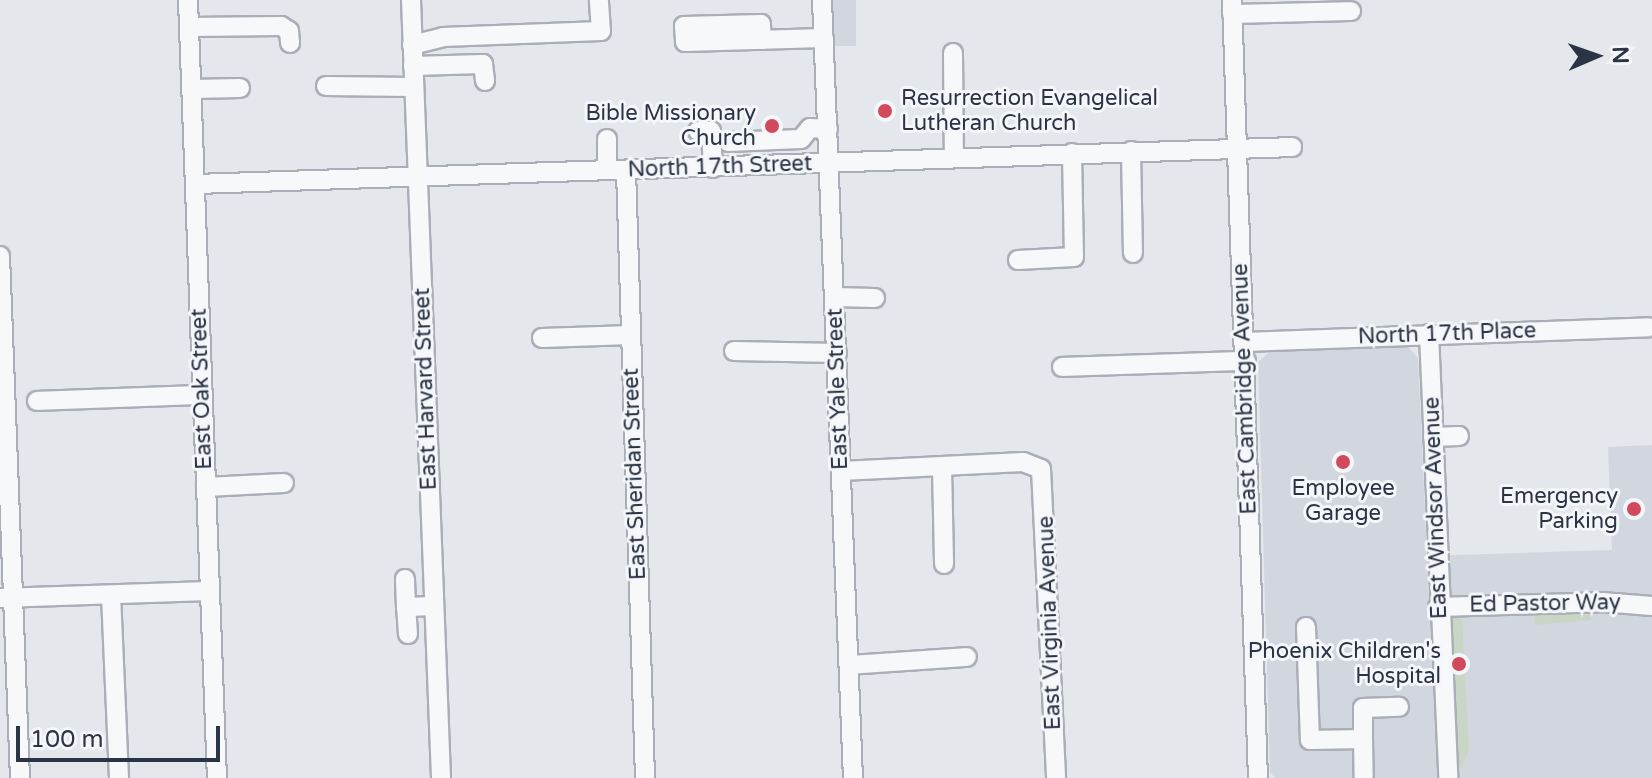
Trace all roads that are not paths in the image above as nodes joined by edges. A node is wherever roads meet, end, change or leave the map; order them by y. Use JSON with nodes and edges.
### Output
{"nodes":[{"id":1,"x":188,"y":0,"type":"edge"},
{"id":2,"x":411,"y":0,"type":"edge"},
{"id":3,"x":599,"y":0,"type":"edge"},
{"id":4,"x":822,"y":0,"type":"edge"},
{"id":5,"x":1232,"y":7,"type":"edge"},
{"id":6,"x":1351,"y":11,"type":"dead end"},
{"id":7,"x":189,"y":27,"type":"junction"},
{"id":8,"x":824,"y":38,"type":"junction"},
{"id":9,"x":412,"y":39,"type":"junction"},
{"id":10,"x":762,"y":40,"type":"dead end"},
{"id":11,"x":290,"y":43,"type":"dead end"},
{"id":12,"x":953,"y":53,"type":"dead end"},
{"id":13,"x":413,"y":66,"type":"junction"},
{"id":14,"x":485,"y":81,"type":"dead end"},
{"id":15,"x":326,"y":86,"type":"dead end"},
{"id":16,"x":414,"y":87,"type":"junction"},
{"id":17,"x":240,"y":88,"type":"dead end"},
{"id":18,"x":192,"y":89,"type":"junction"},
{"id":19,"x":828,"y":129,"type":"junction"},
{"id":20,"x":698,"y":131,"type":"dead end"},
{"id":21,"x":607,"y":139,"type":"dead end"},
{"id":22,"x":728,"y":142,"type":"dead end"},
{"id":23,"x":1292,"y":147,"type":"dead end"},
{"id":24,"x":1237,"y":148,"type":"junction"},
{"id":25,"x":1131,"y":151,"type":"junction"},
{"id":26,"x":1072,"y":153,"type":"junction"},
{"id":27,"x":954,"y":158,"type":"junction"},
{"id":28,"x":829,"y":164,"type":"junction"},
{"id":29,"x":713,"y":168,"type":"junction"},
{"id":30,"x":617,"y":170,"type":"junction"},
{"id":31,"x":418,"y":176,"type":"junction"},
{"id":32,"x":196,"y":184,"type":"junction"},
{"id":33,"x":1133,"y":253,"type":"dead end"},
{"id":34,"x":0,"y":256,"type":"edge"},
{"id":35,"x":1018,"y":260,"type":"dead end"},
{"id":36,"x":835,"y":297,"type":"junction"},
{"id":37,"x":875,"y":298,"type":"dead end"},
{"id":38,"x":1649,"y":327,"type":"dead end"},
{"id":39,"x":1429,"y":334,"type":"junction"},
{"id":40,"x":631,"y":335,"type":"junction"},
{"id":41,"x":542,"y":338,"type":"dead end"},
{"id":42,"x":1246,"y":342,"type":"junction"},
{"id":43,"x":734,"y":351,"type":"dead end"},
{"id":44,"x":837,"y":353,"type":"junction"},
{"id":45,"x":1246,"y":361,"type":"junction"},
{"id":46,"x":1062,"y":367,"type":"dead end"},
{"id":47,"x":203,"y":395,"type":"junction"},
{"id":48,"x":37,"y":401,"type":"dead end"},
{"id":49,"x":1459,"y":436,"type":"dead end"},
{"id":50,"x":1433,"y":437,"type":"junction"},
{"id":51,"x":942,"y":466,"type":"junction"},
{"id":52,"x":841,"y":471,"type":"junction"},
{"id":53,"x":284,"y":483,"type":"dead end"},
{"id":54,"x":206,"y":487,"type":"junction"},
{"id":55,"x":944,"y":564,"type":"dead end"},
{"id":56,"x":405,"y":579,"type":"dead end"},
{"id":57,"x":209,"y":591,"type":"junction"},
{"id":58,"x":111,"y":595,"type":"junction"},
{"id":59,"x":7,"y":598,"type":"edge"},
{"id":60,"x":434,"y":606,"type":"junction"},
{"id":61,"x":1652,"y":606,"type":"edge"},
{"id":62,"x":406,"y":607,"type":"junction"},
{"id":63,"x":1438,"y":607,"type":"junction"},
{"id":64,"x":1306,"y":627,"type":"dead end"},
{"id":65,"x":408,"y":634,"type":"dead end"},
{"id":66,"x":967,"y":657,"type":"dead end"},
{"id":67,"x":849,"y":665,"type":"junction"},
{"id":68,"x":1399,"y":707,"type":"dead end"},
{"id":69,"x":1363,"y":739,"type":"junction"},
{"id":70,"x":20,"y":778,"type":"edge"},
{"id":71,"x":119,"y":778,"type":"edge"},
{"id":72,"x":217,"y":778,"type":"edge"},
{"id":73,"x":441,"y":778,"type":"edge"},
{"id":74,"x":645,"y":778,"type":"edge"},
{"id":75,"x":853,"y":778,"type":"edge"},
{"id":76,"x":1056,"y":778,"type":"edge"},
{"id":77,"x":1258,"y":778,"type":"edge"},
{"id":78,"x":1364,"y":778,"type":"edge"},
{"id":79,"x":1448,"y":778,"type":"edge"}],
"edges":[{"from":1,"to":7,"type":"street","name":"East Oak Street"},
{"from":2,"to":9,"type":"street","name":"East Harvard Street"},
{"from":3,"to":9,"type":"street"},
{"from":4,"to":8,"type":"street","name":"East Yale Street"},
{"from":5,"to":6,"type":"street"},
{"from":5,"to":24,"type":"street","name":"East Cambridge Avenue"},
{"from":7,"to":11,"type":"street"},
{"from":7,"to":18,"type":"street","name":"East Oak Street"},
{"from":8,"to":10,"type":"street"},
{"from":8,"to":19,"type":"street","name":"East Yale Street"},
{"from":9,"to":13,"type":"street","name":"East Harvard Street"},
{"from":12,"to":27,"type":"street"},
{"from":13,"to":14,"type":"street"},
{"from":13,"to":16,"type":"street","name":"East Harvard Street"},
{"from":15,"to":16,"type":"street"},
{"from":16,"to":31,"type":"street","name":"East Harvard Street"},
{"from":17,"to":18,"type":"street"},
{"from":18,"to":32,"type":"street","name":"East Oak Street"},
{"from":19,"to":22,"type":"street"},
{"from":19,"to":28,"type":"street","name":"East Yale Street"},
{"from":20,"to":29,"type":"street"},
{"from":21,"to":30,"type":"street","name":"East Sheridan Street"},
{"from":23,"to":24,"type":"street","name":"North 17th Street"},
{"from":24,"to":25,"type":"street","name":"North 17th Street"},
{"from":24,"to":42,"type":"street","name":"East Cambridge Avenue"},
{"from":25,"to":26,"type":"street","name":"North 17th Street"},
{"from":25,"to":33,"type":"street"},
{"from":26,"to":27,"type":"street","name":"North 17th Street"},
{"from":26,"to":35,"type":"street"},
{"from":27,"to":28,"type":"street","name":"North 17th Street"},
{"from":28,"to":29,"type":"street","name":"North 17th Street"},
{"from":28,"to":36,"type":"street","name":"East Yale Street"},
{"from":29,"to":30,"type":"street","name":"North 17th Street"},
{"from":30,"to":31,"type":"street","name":"North 17th Street"},
{"from":30,"to":40,"type":"street","name":"East Sheridan Street"},
{"from":31,"to":32,"type":"street","name":"North 17th Street"},
{"from":31,"to":60,"type":"street","name":"East Harvard Street"},
{"from":32,"to":47,"type":"street","name":"East Oak Street"},
{"from":34,"to":59,"type":"street"},
{"from":36,"to":37,"type":"street"},
{"from":36,"to":44,"type":"street","name":"East Yale Street"},
{"from":38,"to":39,"type":"street","name":"North 17th Place"},
{"from":39,"to":42,"type":"street","name":"North 17th Place"},
{"from":39,"to":50,"type":"street","name":"East Windsor Avenue"},
{"from":40,"to":41,"type":"street"},
{"from":40,"to":74,"type":"street","name":"East Sheridan Street"},
{"from":42,"to":45,"type":"street","name":"East Cambridge Avenue"},
{"from":43,"to":44,"type":"street"},
{"from":44,"to":52,"type":"street","name":"East Yale Street"},
{"from":45,"to":46,"type":"street"},
{"from":45,"to":77,"type":"street","name":"East Cambridge Avenue"},
{"from":47,"to":48,"type":"street"},
{"from":47,"to":54,"type":"street","name":"East Oak Street"},
{"from":49,"to":50,"type":"street"},
{"from":50,"to":63,"type":"street","name":"East Windsor Avenue"},
{"from":51,"to":52,"type":"street"},
{"from":51,"to":55,"type":"street"},
{"from":51,"to":76,"type":"street","name":"East Virginia Avenue"},
{"from":52,"to":67,"type":"street","name":"East Yale Street"},
{"from":53,"to":54,"type":"street"},
{"from":54,"to":57,"type":"street","name":"East Oak Street"},
{"from":56,"to":62,"type":"street"},
{"from":57,"to":58,"type":"street"},
{"from":57,"to":72,"type":"street","name":"East Oak Street"},
{"from":58,"to":59,"type":"street"},
{"from":58,"to":71,"type":"street"},
{"from":59,"to":70,"type":"street"},
{"from":60,"to":62,"type":"street"},
{"from":60,"to":73,"type":"street","name":"East Harvard Street"},
{"from":61,"to":63,"type":"street","name":"Ed Pastor Way"},
{"from":62,"to":65,"type":"street"},
{"from":63,"to":79,"type":"street","name":"East Windsor Avenue"},
{"from":64,"to":69,"type":"street"},
{"from":66,"to":67,"type":"street"},
{"from":67,"to":75,"type":"street","name":"East Yale Street"},
{"from":68,"to":69,"type":"street"},
{"from":69,"to":78,"type":"street"}]}
